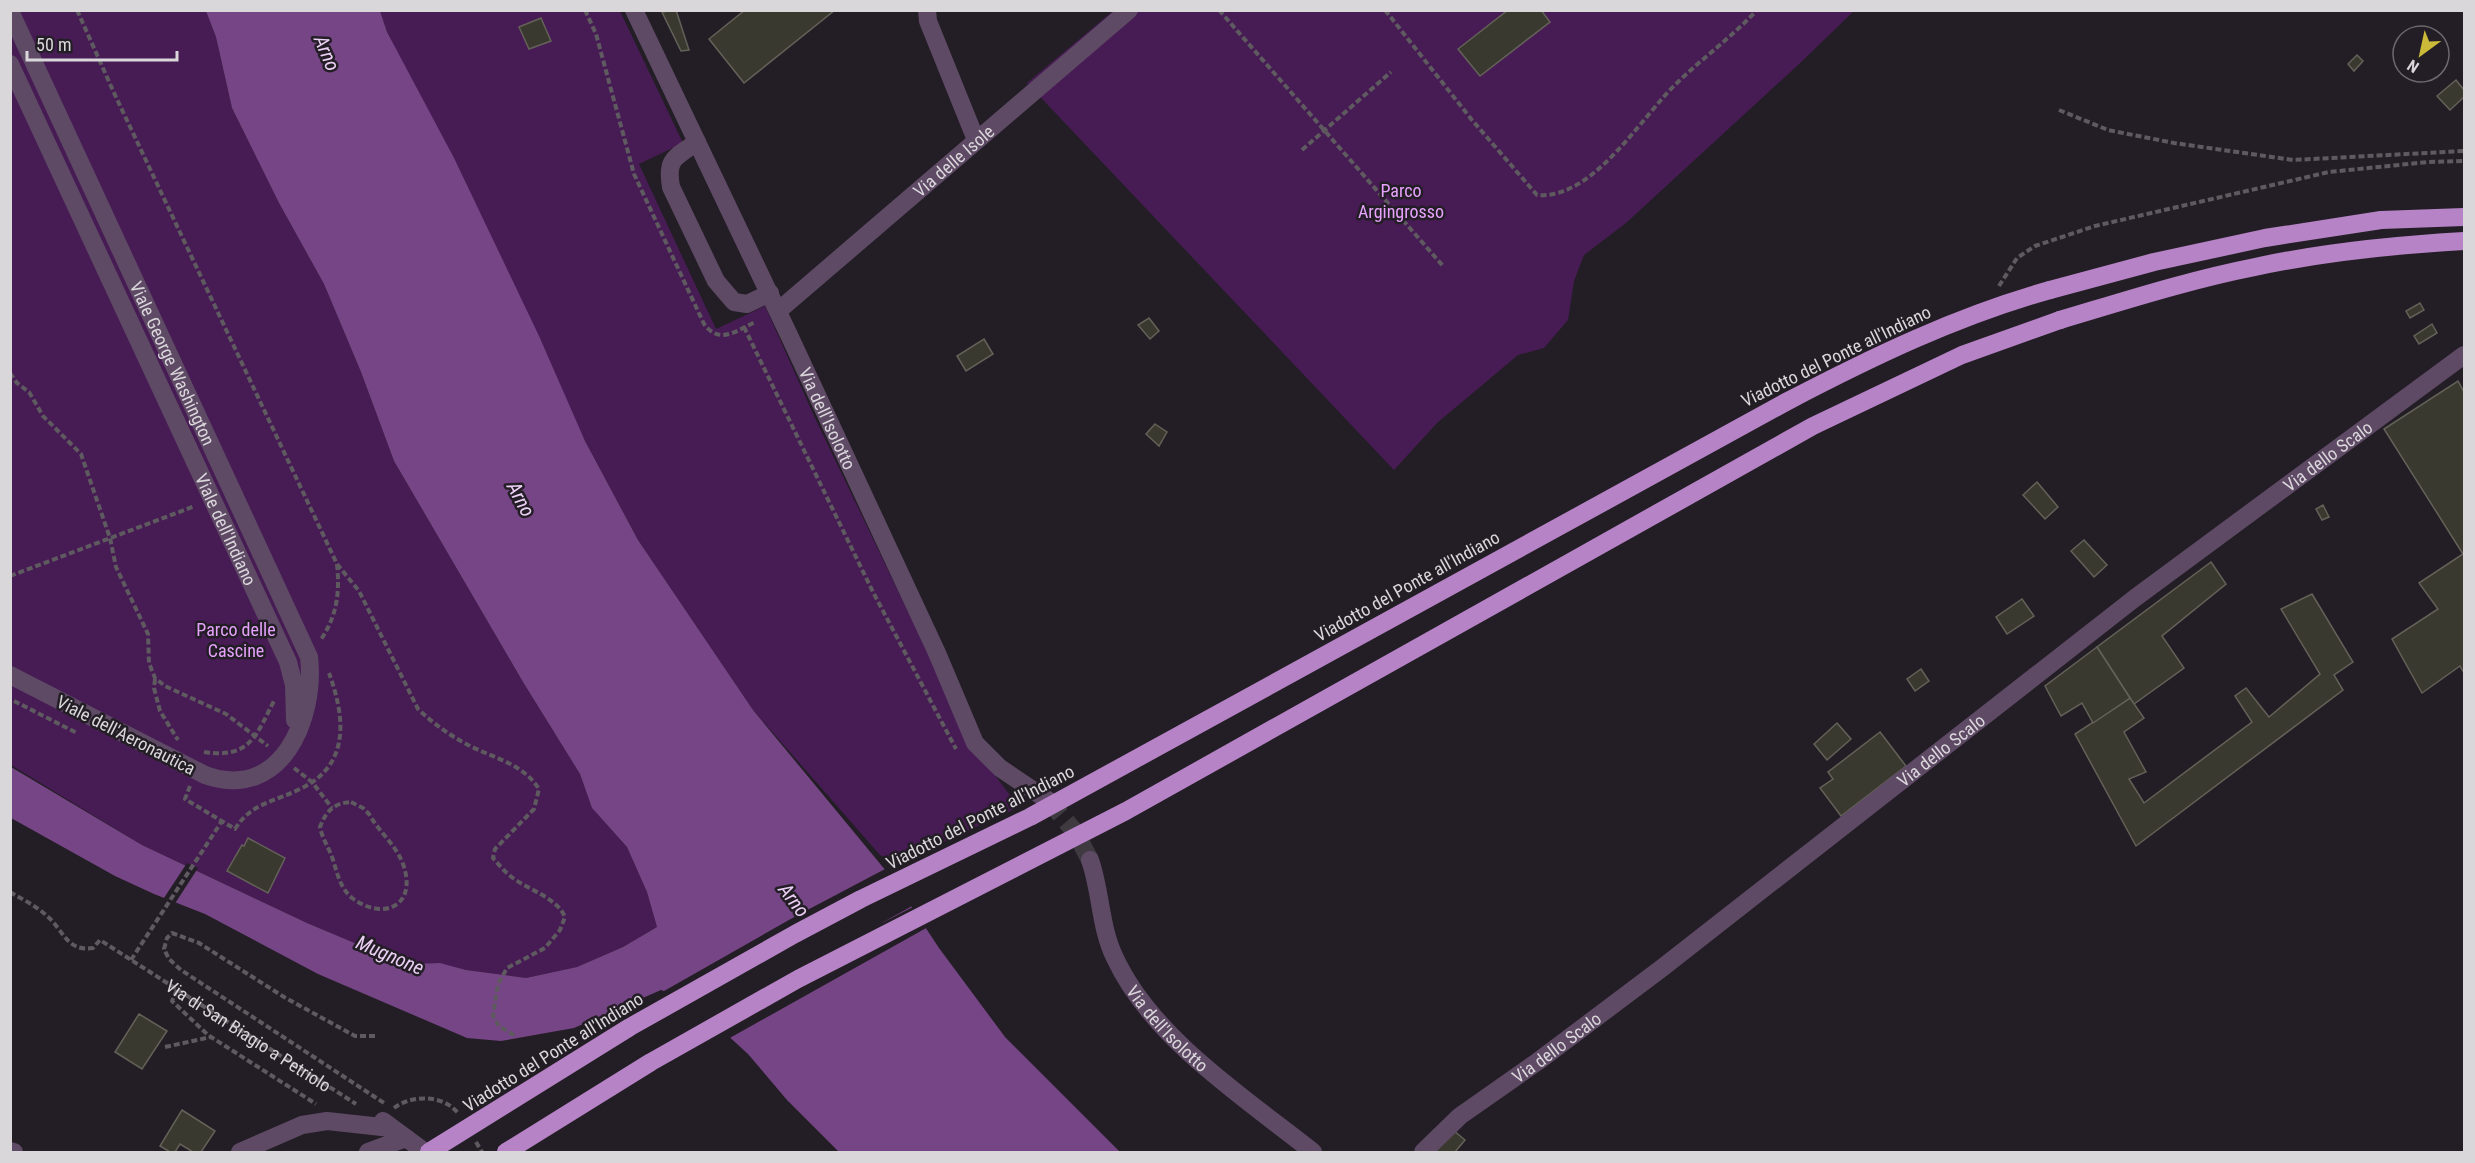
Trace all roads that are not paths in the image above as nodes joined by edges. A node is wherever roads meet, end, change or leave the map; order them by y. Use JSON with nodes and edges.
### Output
{"nodes":[{"id":1,"x":634,"y":10,"type":"edge"},
{"id":2,"x":927,"y":10,"type":"edge"},
{"id":3,"x":1129,"y":10,"type":"edge"},
{"id":4,"x":10,"y":11,"type":"edge"},
{"id":5,"x":15,"y":34,"type":"edge"},
{"id":6,"x":10,"y":64,"type":"edge"},
{"id":7,"x":976,"y":140,"type":"junction"},
{"id":8,"x":697,"y":142,"type":"junction"},
{"id":9,"x":2464,"y":217,"type":"edge"},
{"id":10,"x":2464,"y":241,"type":"edge"},
{"id":11,"x":770,"y":293,"type":"junction"},
{"id":12,"x":778,"y":311,"type":"junction"},
{"id":13,"x":2464,"y":355,"type":"edge"},
{"id":14,"x":10,"y":675,"type":"edge"},
{"id":15,"x":302,"y":702,"type":"junction"},
{"id":16,"x":1049,"y":801,"type":"tunnel mouth"},
{"id":17,"x":1090,"y":860,"type":"tunnel mouth"},
{"id":18,"x":393,"y":1124,"type":"junction"},
{"id":19,"x":240,"y":1152,"type":"edge"},
{"id":20,"x":368,"y":1152,"type":"edge"},
{"id":21,"x":427,"y":1152,"type":"edge"},
{"id":22,"x":506,"y":1152,"type":"edge"},
{"id":23,"x":1313,"y":1152,"type":"edge"},
{"id":24,"x":1423,"y":1152,"type":"edge"}],
"edges":[{"from":1,"to":8,"type":"street","name":"Via dell'Isolotto"},
{"from":2,"to":7,"type":"street"},
{"from":3,"to":7,"type":"street","name":"Via delle Isole"},
{"from":4,"to":5,"type":"street","name":"Viale George Washington"},
{"from":5,"to":15,"type":"street","name":"Viale George Washington"},
{"from":6,"to":15,"type":"street","name":"Viale dell'Indiano"},
{"from":7,"to":12,"type":"street","name":"Via delle Isole"},
{"from":8,"to":11,"type":"street","name":"Via dell'Isolotto"},
{"from":8,"to":11,"type":"street"},
{"from":9,"to":21,"type":"highway","name":"Viadotto del Ponte all'Indiano","bridge":true},
{"from":10,"to":22,"type":"highway","bridge":true},
{"from":11,"to":12,"type":"street","name":"Via dell'Isolotto"},
{"from":12,"to":16,"type":"street","name":"Via dell'Isolotto"},
{"from":13,"to":24,"type":"street","name":"Via dello Scalo"},
{"from":14,"to":15,"type":"street","name":"Viale dell'Aeronautica"},
{"from":17,"to":23,"type":"street","name":"Via dell'Isolotto"},
{"from":18,"to":19,"type":"street"},
{"from":18,"to":20,"type":"street"},
{"from":18,"to":21,"type":"street"}]}
